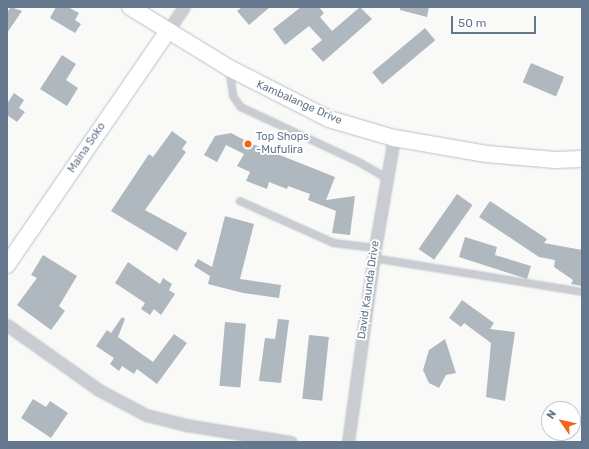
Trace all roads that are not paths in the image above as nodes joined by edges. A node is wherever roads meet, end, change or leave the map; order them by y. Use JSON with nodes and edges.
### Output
{"nodes":[{"id":1,"x":130,"y":7,"type":"edge"},
{"id":2,"x":184,"y":7,"type":"edge"},
{"id":3,"x":167,"y":32,"type":"junction"},
{"id":4,"x":229,"y":68,"type":"junction"},
{"id":5,"x":394,"y":138,"type":"junction"},
{"id":6,"x":582,"y":159,"type":"edge"},
{"id":7,"x":387,"y":178,"type":"junction"},
{"id":8,"x":240,"y":201,"type":"dead end"},
{"id":9,"x":374,"y":253,"type":"junction"},
{"id":10,"x":7,"y":265,"type":"edge"},
{"id":11,"x":582,"y":292,"type":"edge"},
{"id":12,"x":7,"y":324,"type":"edge"},
{"id":13,"x":291,"y":442,"type":"edge"},
{"id":14,"x":348,"y":442,"type":"edge"}],
"edges":[{"from":1,"to":3,"type":"street","name":"Kambalange Drive"},
{"from":2,"to":3,"type":"street"},
{"from":3,"to":4,"type":"street","name":"Kambalange Drive"},
{"from":3,"to":10,"type":"street","name":"Maina Soko"},
{"from":4,"to":5,"type":"street","name":"Kambalange Drive"},
{"from":4,"to":7,"type":"lane"},
{"from":5,"to":6,"type":"street","name":"Kambalange Drive"},
{"from":5,"to":7,"type":"street","name":"David Kaunda Drive"},
{"from":7,"to":9,"type":"street","name":"David Kaunda Drive"},
{"from":8,"to":9,"type":"lane"},
{"from":9,"to":11,"type":"lane"},
{"from":9,"to":14,"type":"street","name":"David Kaunda Drive"},
{"from":12,"to":13,"type":"street"}]}
